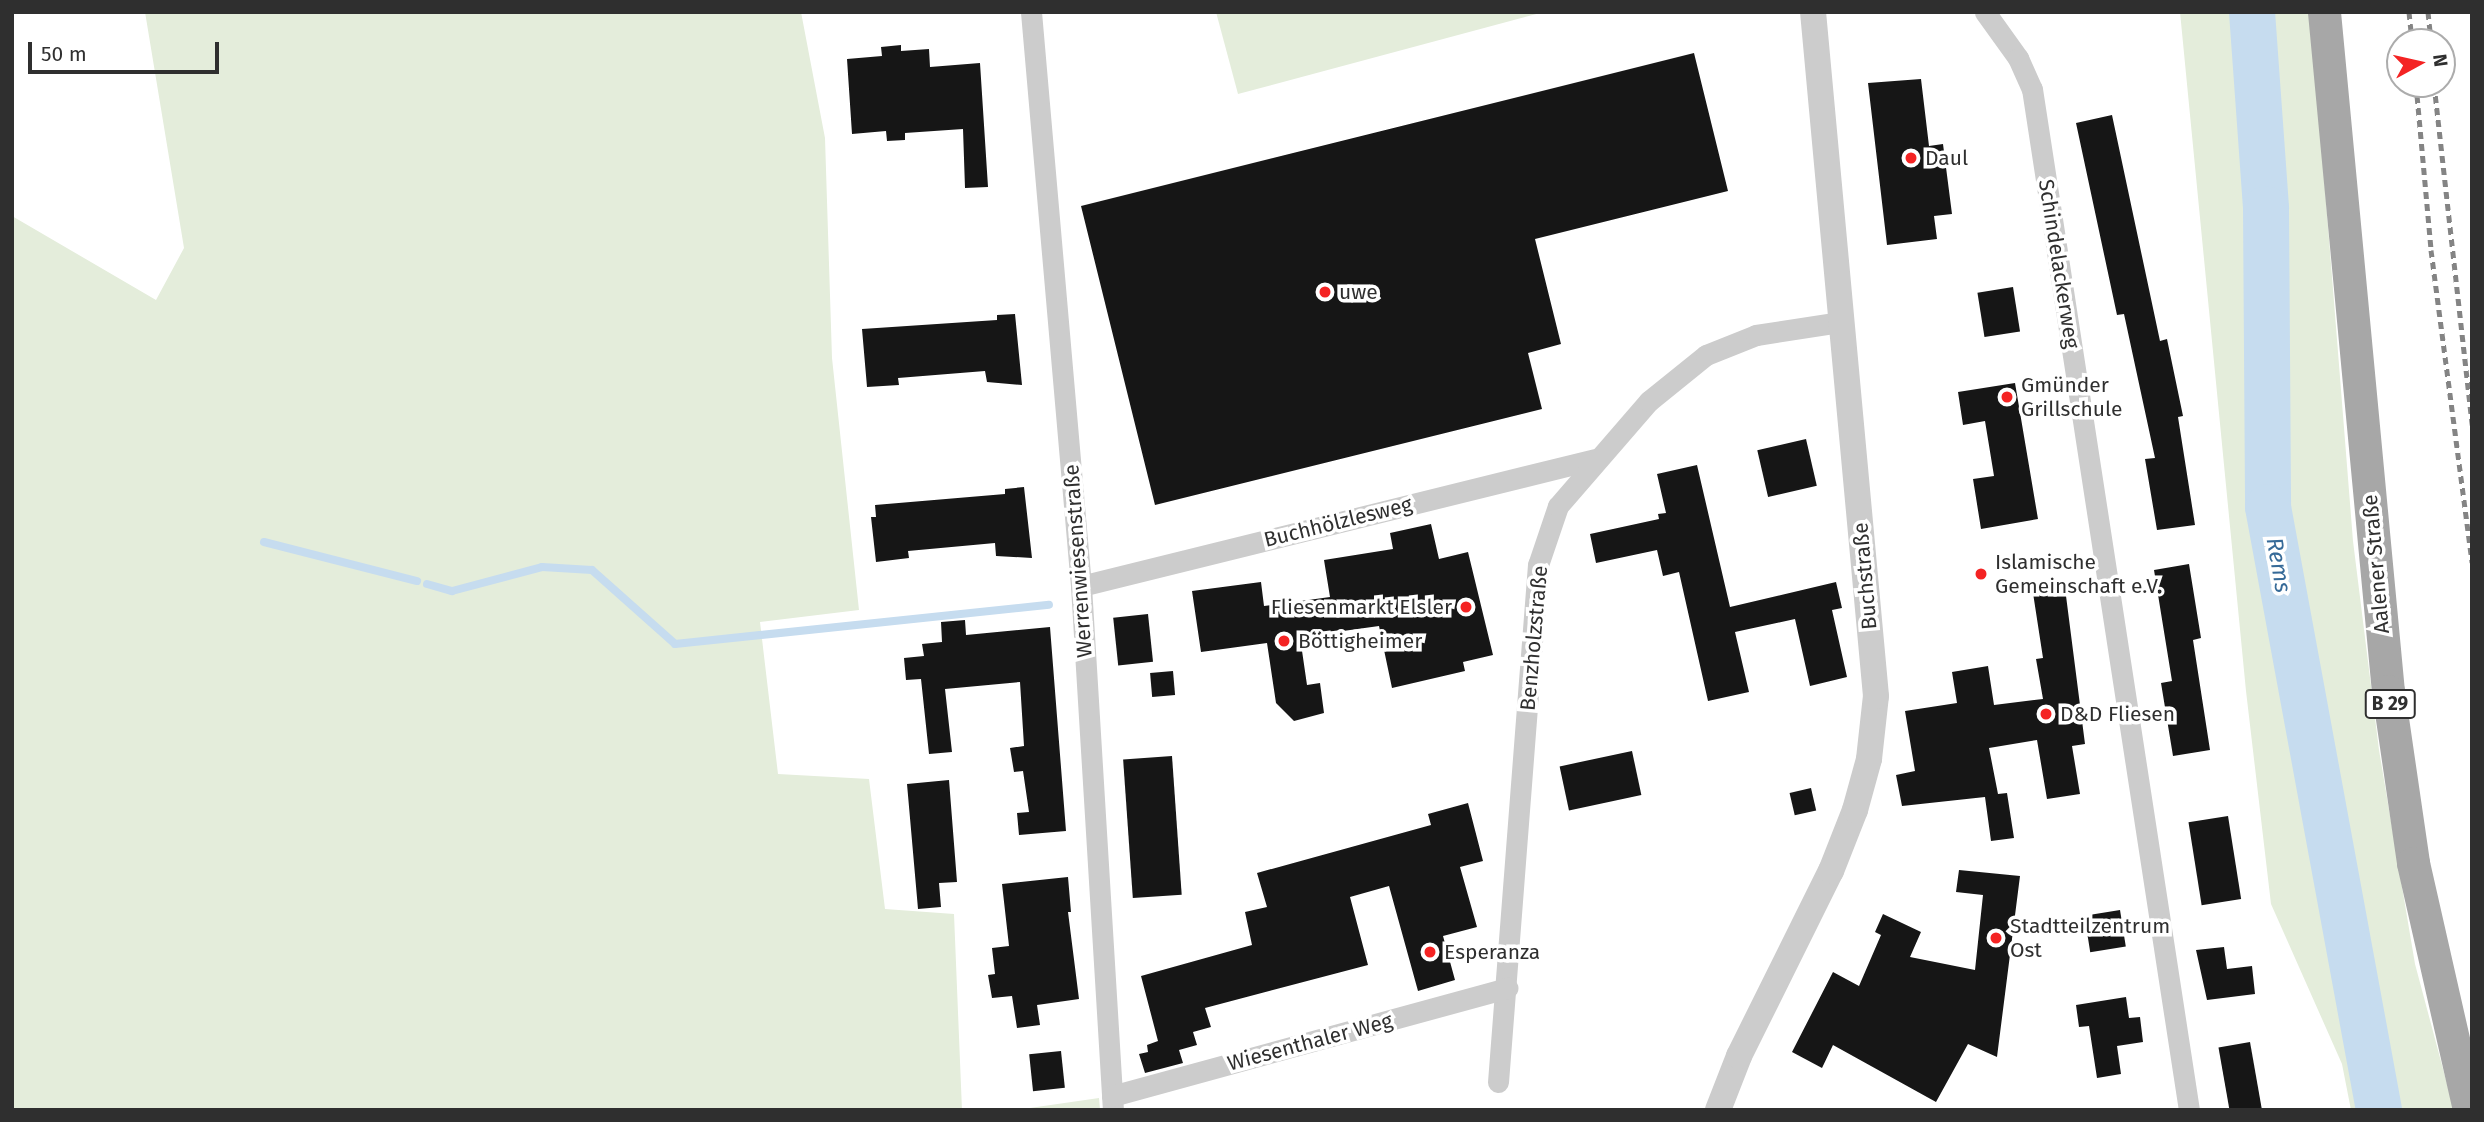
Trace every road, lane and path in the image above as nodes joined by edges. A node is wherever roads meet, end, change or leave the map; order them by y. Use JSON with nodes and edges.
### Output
{"nodes":[{"id":1,"x":1031,"y":12,"type":"edge"},
{"id":2,"x":1813,"y":12,"type":"edge"},
{"id":3,"x":1985,"y":12,"type":"edge"},
{"id":4,"x":2324,"y":12,"type":"edge"},
{"id":5,"x":1841,"y":322,"type":"junction"},
{"id":6,"x":1595,"y":459,"type":"junction"},
{"id":7,"x":1081,"y":586,"type":"junction"},
{"id":8,"x":1508,"y":988,"type":"junction"},
{"id":9,"x":1498,"y":1083,"type":"dead end"},
{"id":10,"x":1112,"y":1103,"type":"edge"},
{"id":11,"x":1718,"y":1110,"type":"edge"},
{"id":12,"x":2189,"y":1110,"type":"edge"},
{"id":13,"x":2469,"y":1110,"type":"edge"}],
"edges":[{"from":1,"to":7,"type":"street","name":"Werrenwiesenstraße"},
{"from":2,"to":5,"type":"street","name":"Buchstraße"},
{"from":3,"to":12,"type":"street","name":"Schindelackerweg"},
{"from":4,"to":13,"type":"main road","name":"Aalener Straße","number":"B 29"},
{"from":5,"to":6,"type":"street","name":"Benzholzstraße"},
{"from":5,"to":11,"type":"street","name":"Buchstraße"},
{"from":6,"to":7,"type":"street","name":"Buchhölzlesweg"},
{"from":6,"to":8,"type":"street","name":"Benzholzstraße"},
{"from":7,"to":10,"type":"street","name":"Werrenwiesenstraße"},
{"from":8,"to":9,"type":"street","name":"Benzholzstraße"},
{"from":8,"to":10,"type":"street","name":"Wiesenthaler Weg"}]}
